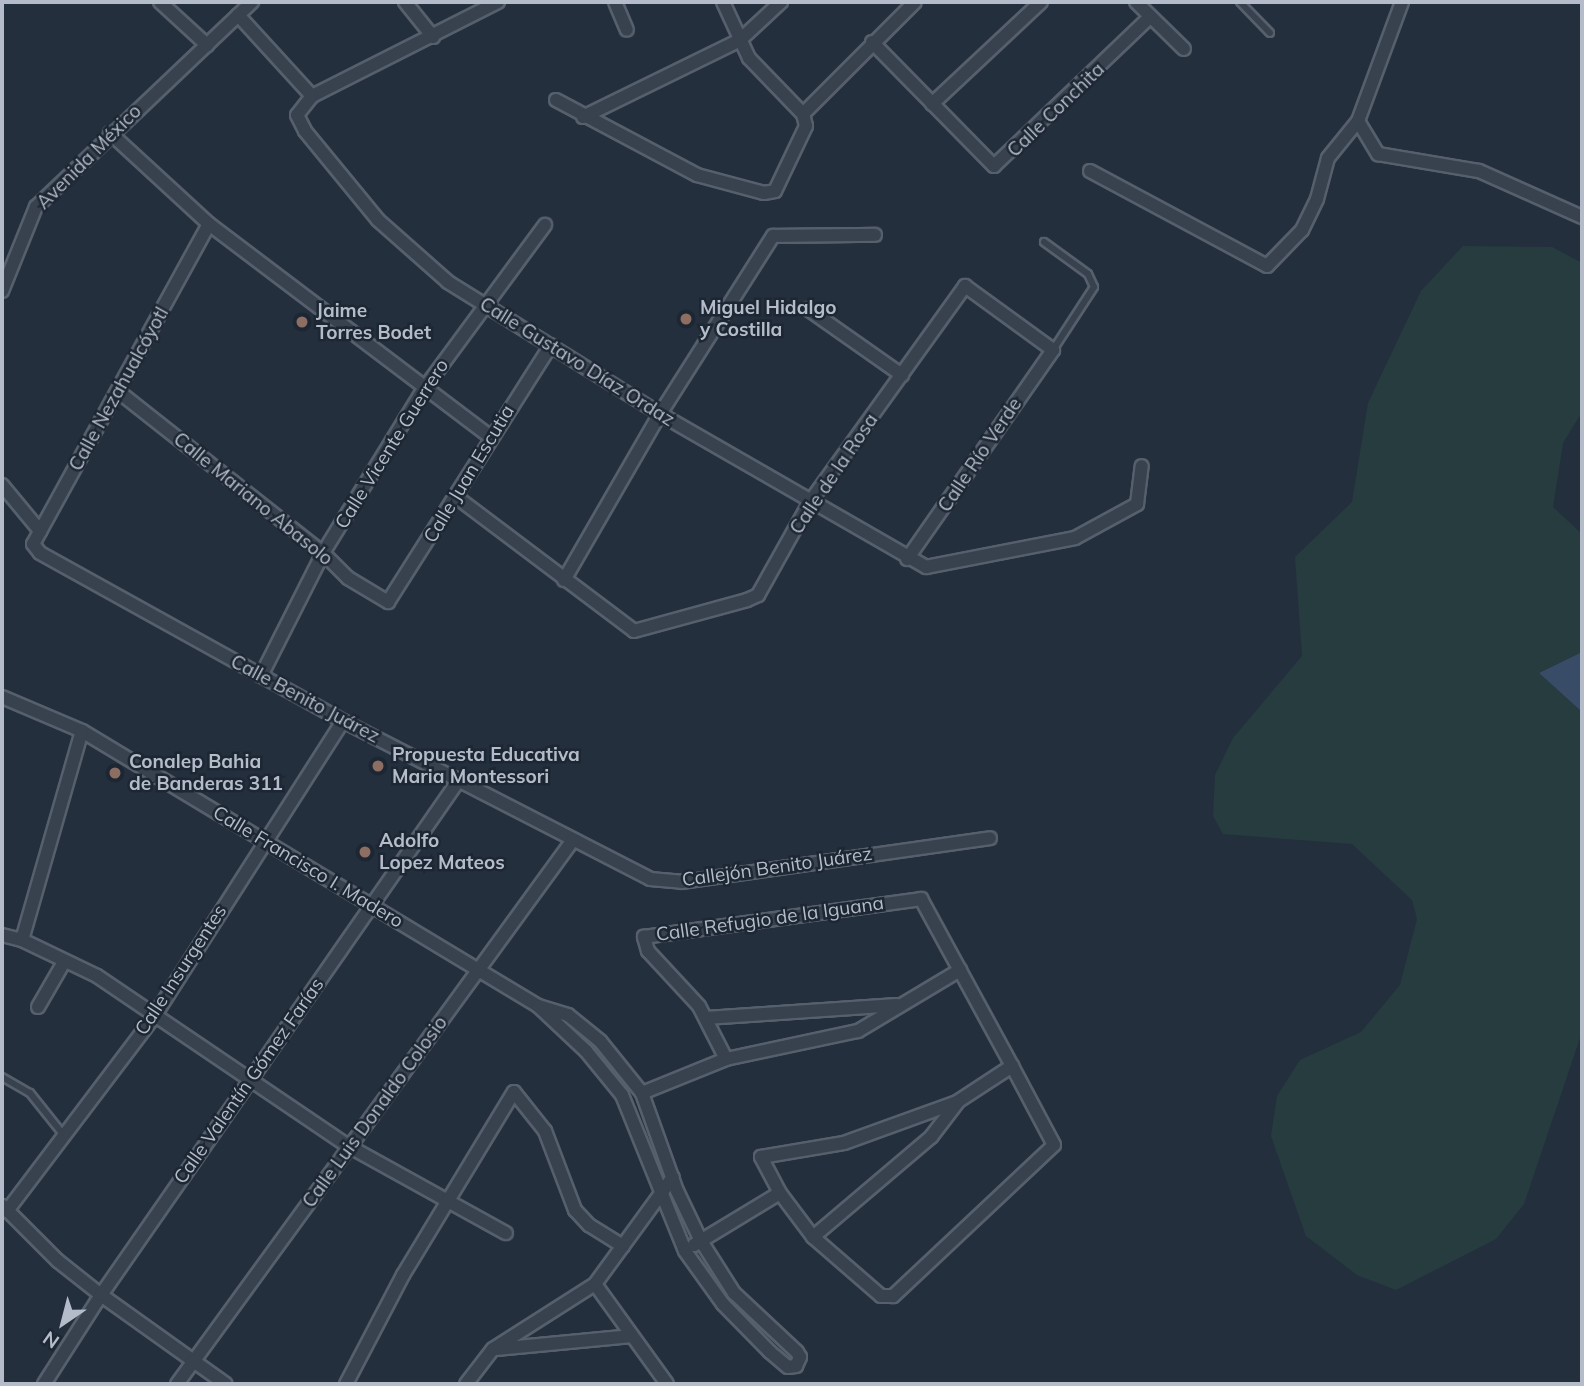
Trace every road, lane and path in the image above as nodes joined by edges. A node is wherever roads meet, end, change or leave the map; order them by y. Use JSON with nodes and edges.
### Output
{"nodes":[{"id":1,"x":160,"y":2,"type":"edge"},
{"id":2,"x":252,"y":2,"type":"edge"},
{"id":3,"x":405,"y":2,"type":"edge"},
{"id":4,"x":498,"y":2,"type":"edge"},
{"id":5,"x":615,"y":2,"type":"edge"},
{"id":6,"x":723,"y":2,"type":"edge"},
{"id":7,"x":781,"y":2,"type":"edge"},
{"id":8,"x":915,"y":2,"type":"edge"},
{"id":9,"x":1041,"y":2,"type":"edge"},
{"id":10,"x":1136,"y":2,"type":"edge"},
{"id":11,"x":1240,"y":2,"type":"edge"},
{"id":12,"x":1402,"y":2,"type":"edge"},
{"id":13,"x":239,"y":15,"type":"junction"},
{"id":14,"x":1150,"y":17,"type":"junction"},
{"id":15,"x":627,"y":30,"type":"dead end"},
{"id":16,"x":1270,"y":33,"type":"dead end"},
{"id":17,"x":433,"y":37,"type":"junction"},
{"id":18,"x":740,"y":40,"type":"junction"},
{"id":19,"x":872,"y":42,"type":"junction"},
{"id":20,"x":207,"y":45,"type":"junction"},
{"id":21,"x":1184,"y":49,"type":"dead end"},
{"id":22,"x":312,"y":96,"type":"junction"},
{"id":23,"x":556,"y":100,"type":"dead end"},
{"id":24,"x":932,"y":104,"type":"junction"},
{"id":25,"x":803,"y":114,"type":"junction"},
{"id":26,"x":583,"y":117,"type":"junction"},
{"id":27,"x":1358,"y":121,"type":"junction"},
{"id":28,"x":110,"y":133,"type":"junction"},
{"id":29,"x":1090,"y":171,"type":"dead end"},
{"id":30,"x":1582,"y":217,"type":"edge"},
{"id":31,"x":209,"y":224,"type":"junction"},
{"id":32,"x":545,"y":225,"type":"dead end"},
{"id":33,"x":875,"y":235,"type":"dead end"},
{"id":34,"x":1044,"y":242,"type":"dead end"},
{"id":35,"x":2,"y":291,"type":"edge"},
{"id":36,"x":484,"y":305,"type":"junction"},
{"id":37,"x":808,"y":309,"type":"dead end"},
{"id":38,"x":551,"y":345,"type":"junction"},
{"id":39,"x":1053,"y":350,"type":"junction"},
{"id":40,"x":902,"y":374,"type":"junction"},
{"id":41,"x":424,"y":389,"type":"junction"},
{"id":42,"x":119,"y":392,"type":"junction"},
{"id":43,"x":660,"y":414,"type":"junction"},
{"id":44,"x":489,"y":436,"type":"junction"},
{"id":45,"x":1142,"y":466,"type":"dead end"},
{"id":46,"x":2,"y":485,"type":"edge"},
{"id":47,"x":455,"y":496,"type":"junction"},
{"id":48,"x":810,"y":502,"type":"junction"},
{"id":49,"x":40,"y":531,"type":"junction"},
{"id":50,"x":40,"y":553,"type":"joint"},
{"id":51,"x":323,"y":553,"type":"junction"},
{"id":52,"x":907,"y":559,"type":"junction"},
{"id":53,"x":564,"y":580,"type":"junction"},
{"id":54,"x":388,"y":602,"type":"joint"},
{"id":55,"x":261,"y":676,"type":"junction"},
{"id":56,"x":2,"y":697,"type":"edge"},
{"id":57,"x":343,"y":721,"type":"junction"},
{"id":58,"x":82,"y":731,"type":"junction"},
{"id":59,"x":459,"y":780,"type":"junction"},
{"id":60,"x":990,"y":838,"type":"dead end"},
{"id":61,"x":573,"y":840,"type":"junction"},
{"id":62,"x":264,"y":842,"type":"junction"},
{"id":63,"x":373,"y":905,"type":"junction"},
{"id":64,"x":2,"y":935,"type":"edge"},
{"id":65,"x":22,"y":940,"type":"junction"},
{"id":66,"x":64,"y":962,"type":"junction"},
{"id":67,"x":479,"y":970,"type":"junction"},
{"id":68,"x":960,"y":970,"type":"junction"},
{"id":69,"x":900,"y":1004,"type":"junction"},
{"id":70,"x":538,"y":1006,"type":"junction"},
{"id":71,"x":38,"y":1007,"type":"dead end"},
{"id":72,"x":155,"y":1015,"type":"junction"},
{"id":73,"x":706,"y":1018,"type":"junction"},
{"id":74,"x":726,"y":1059,"type":"junction"},
{"id":75,"x":1012,"y":1066,"type":"junction"},
{"id":76,"x":2,"y":1077,"type":"edge"},
{"id":77,"x":250,"y":1079,"type":"junction"},
{"id":78,"x":642,"y":1093,"type":"junction"},
{"id":79,"x":957,"y":1102,"type":"junction"},
{"id":80,"x":62,"y":1133,"type":"junction"},
{"id":81,"x":350,"y":1147,"type":"junction"},
{"id":82,"x":673,"y":1177,"type":"junction"},
{"id":83,"x":780,"y":1193,"type":"junction"},
{"id":84,"x":659,"y":1194,"type":"junction"},
{"id":85,"x":447,"y":1204,"type":"junction"},
{"id":86,"x":4,"y":1208,"type":"edge"},
{"id":87,"x":506,"y":1233,"type":"dead end"},
{"id":88,"x":813,"y":1237,"type":"junction"},
{"id":89,"x":701,"y":1241,"type":"junction"},
{"id":90,"x":623,"y":1247,"type":"junction"},
{"id":91,"x":685,"y":1251,"type":"junction"},
{"id":92,"x":595,"y":1284,"type":"junction"},
{"id":93,"x":100,"y":1295,"type":"junction"},
{"id":94,"x":631,"y":1336,"type":"junction"},
{"id":95,"x":493,"y":1349,"type":"junction"},
{"id":96,"x":192,"y":1360,"type":"junction"},
{"id":97,"x":44,"y":1384,"type":"edge"},
{"id":98,"x":177,"y":1384,"type":"edge"},
{"id":99,"x":226,"y":1384,"type":"edge"},
{"id":100,"x":346,"y":1384,"type":"edge"},
{"id":101,"x":467,"y":1384,"type":"edge"},
{"id":102,"x":667,"y":1384,"type":"edge"}],
"edges":[{"from":1,"to":20,"type":"street"},
{"from":2,"to":13,"type":"street","name":"Avenida México"},
{"from":3,"to":17,"type":"street"},
{"from":4,"to":17,"type":"street"},
{"from":5,"to":15,"type":"street"},
{"from":6,"to":18,"type":"street"},
{"from":7,"to":18,"type":"street"},
{"from":8,"to":19,"type":"street"},
{"from":9,"to":24,"type":"street"},
{"from":10,"to":14,"type":"street"},
{"from":11,"to":16,"type":"lane"},
{"from":12,"to":27,"type":"street"},
{"from":13,"to":20,"type":"street","name":"Avenida México"},
{"from":13,"to":22,"type":"street"},
{"from":14,"to":21,"type":"street"},
{"from":14,"to":24,"type":"street","name":"Calle Conchita"},
{"from":17,"to":22,"type":"street"},
{"from":18,"to":25,"type":"street"},
{"from":18,"to":26,"type":"street"},
{"from":19,"to":24,"type":"street","name":"Calle Conchita"},
{"from":19,"to":25,"type":"street"},
{"from":20,"to":28,"type":"street","name":"Avenida México"},
{"from":22,"to":36,"type":"street","name":"Calle Gustavo Díaz Ordaz"},
{"from":23,"to":26,"type":"street"},
{"from":25,"to":26,"type":"street"},
{"from":27,"to":29,"type":"street"},
{"from":27,"to":30,"type":"street"},
{"from":28,"to":31,"type":"street"},
{"from":28,"to":35,"type":"street","name":"Avenida México"},
{"from":31,"to":41,"type":"street"},
{"from":31,"to":42,"type":"street","name":"Calle Nezahualcóyotl"},
{"from":32,"to":36,"type":"street","name":"Calle Vicente Guerrero"},
{"from":33,"to":43,"type":"street"},
{"from":34,"to":39,"type":"lane"},
{"from":36,"to":38,"type":"street","name":"Calle Gustavo Díaz Ordaz"},
{"from":36,"to":41,"type":"street","name":"Calle Vicente Guerrero"},
{"from":37,"to":40,"type":"street"},
{"from":38,"to":43,"type":"street","name":"Calle Gustavo Díaz Ordaz"},
{"from":38,"to":44,"type":"street","name":"Calle Juan Escutia"},
{"from":39,"to":40,"type":"street","name":"Calle de la Rosa"},
{"from":39,"to":52,"type":"street","name":"Calle Río Verde"},
{"from":40,"to":48,"type":"street","name":"Calle de la Rosa"},
{"from":41,"to":44,"type":"street"},
{"from":41,"to":51,"type":"street","name":"Calle Vicente Guerrero"},
{"from":42,"to":49,"type":"street","name":"Calle Nezahualcóyotl"},
{"from":42,"to":51,"type":"street","name":"Calle Mariano Abasolo"},
{"from":43,"to":48,"type":"street","name":"Calle Gustavo Díaz Ordaz"},
{"from":43,"to":53,"type":"street"},
{"from":44,"to":47,"type":"street","name":"Calle Juan Escutia"},
{"from":45,"to":52,"type":"street","name":"Calle Gustavo Díaz Ordaz"},
{"from":46,"to":49,"type":"street"},
{"from":47,"to":53,"type":"street"},
{"from":47,"to":54,"type":"street","name":"Calle Juan Escutia"},
{"from":48,"to":52,"type":"street","name":"Calle Gustavo Díaz Ordaz"},
{"from":48,"to":53,"type":"street","name":"Calle de la Rosa"},
{"from":49,"to":50,"type":"street","name":"Calle Nezahualcóyotl"},
{"from":50,"to":55,"type":"street","name":"Calle Benito Juárez"},
{"from":51,"to":54,"type":"street","name":"Calle Mariano Abasolo"},
{"from":51,"to":55,"type":"street","name":"Calle Vicente Guerrero"},
{"from":55,"to":57,"type":"street","name":"Calle Benito Juárez"},
{"from":56,"to":58,"type":"street","name":"Calle Francisco I. Madero"},
{"from":57,"to":59,"type":"street","name":"Calle Benito Juárez"},
{"from":57,"to":62,"type":"street","name":"Calle Insurgentes"},
{"from":58,"to":62,"type":"street","name":"Calle Francisco I. Madero"},
{"from":58,"to":65,"type":"street"},
{"from":59,"to":61,"type":"street","name":"Calle Benito Juárez"},
{"from":59,"to":63,"type":"street","name":"Calle Valentín Gómez Farías"},
{"from":60,"to":61,"type":"street","name":"Callejón Benito Juárez"},
{"from":61,"to":67,"type":"street","name":"Calle Luis Donaldo Colosio"},
{"from":62,"to":63,"type":"street","name":"Calle Francisco I. Madero"},
{"from":62,"to":72,"type":"street","name":"Calle Insurgentes"},
{"from":63,"to":67,"type":"street","name":"Calle Francisco I. Madero"},
{"from":63,"to":77,"type":"street","name":"Calle Valentín Gómez Farías"},
{"from":64,"to":65,"type":"street"},
{"from":65,"to":66,"type":"street"},
{"from":66,"to":71,"type":"street"},
{"from":66,"to":72,"type":"street"},
{"from":67,"to":70,"type":"street","name":"Calle Francisco I. Madero"},
{"from":67,"to":81,"type":"street","name":"Calle Luis Donaldo Colosio"},
{"from":68,"to":69,"type":"street"},
{"from":68,"to":73,"type":"street","name":"Calle Refugio de la Iguana"},
{"from":68,"to":75,"type":"street","name":"Calle Refugio de la Iguana"},
{"from":69,"to":73,"type":"street"},
{"from":69,"to":74,"type":"street"},
{"from":70,"to":78,"type":"street","name":"Calle Francisco I. Madero"},
{"from":70,"to":84,"type":"street","name":"Calle Francisco I. Madero"},
{"from":72,"to":77,"type":"street"},
{"from":72,"to":80,"type":"street","name":"Calle Insurgentes"},
{"from":73,"to":74,"type":"street","name":"Calle Refugio de la Iguana"},
{"from":74,"to":78,"type":"street"},
{"from":75,"to":79,"type":"street"},
{"from":75,"to":88,"type":"street","name":"Calle Refugio de la Iguana"},
{"from":76,"to":80,"type":"lane"},
{"from":77,"to":81,"type":"street"},
{"from":77,"to":93,"type":"street","name":"Calle Valentín Gómez Farías"},
{"from":78,"to":82,"type":"street","name":"Calle Francisco I. Madero"},
{"from":79,"to":83,"type":"street"},
{"from":79,"to":88,"type":"street"},
{"from":80,"to":86,"type":"street","name":"Calle Insurgentes"},
{"from":81,"to":85,"type":"street"},
{"from":81,"to":96,"type":"street","name":"Calle Luis Donaldo Colosio"},
{"from":82,"to":84,"type":"street"},
{"from":82,"to":89,"type":"street","name":"Calle Francisco I. Madero"},
{"from":83,"to":88,"type":"street"},
{"from":83,"to":89,"type":"street"},
{"from":84,"to":90,"type":"street"},
{"from":84,"to":91,"type":"street","name":"Calle Francisco I. Madero"},
{"from":85,"to":87,"type":"street"},
{"from":85,"to":90,"type":"street"},
{"from":85,"to":100,"type":"street"},
{"from":86,"to":93,"type":"street"},
{"from":89,"to":91,"type":"street"},
{"from":89,"to":91,"type":"street","name":"Calle Francisco I. Madero"},
{"from":90,"to":92,"type":"street"},
{"from":92,"to":94,"type":"street"},
{"from":92,"to":95,"type":"street"},
{"from":93,"to":96,"type":"street"},
{"from":93,"to":97,"type":"street","name":"Calle Valentín Gómez Farías"},
{"from":94,"to":95,"type":"street"},
{"from":94,"to":102,"type":"street"},
{"from":95,"to":101,"type":"street"},
{"from":96,"to":98,"type":"street","name":"Calle Luis Donaldo Colosio"},
{"from":96,"to":99,"type":"street"}]}
